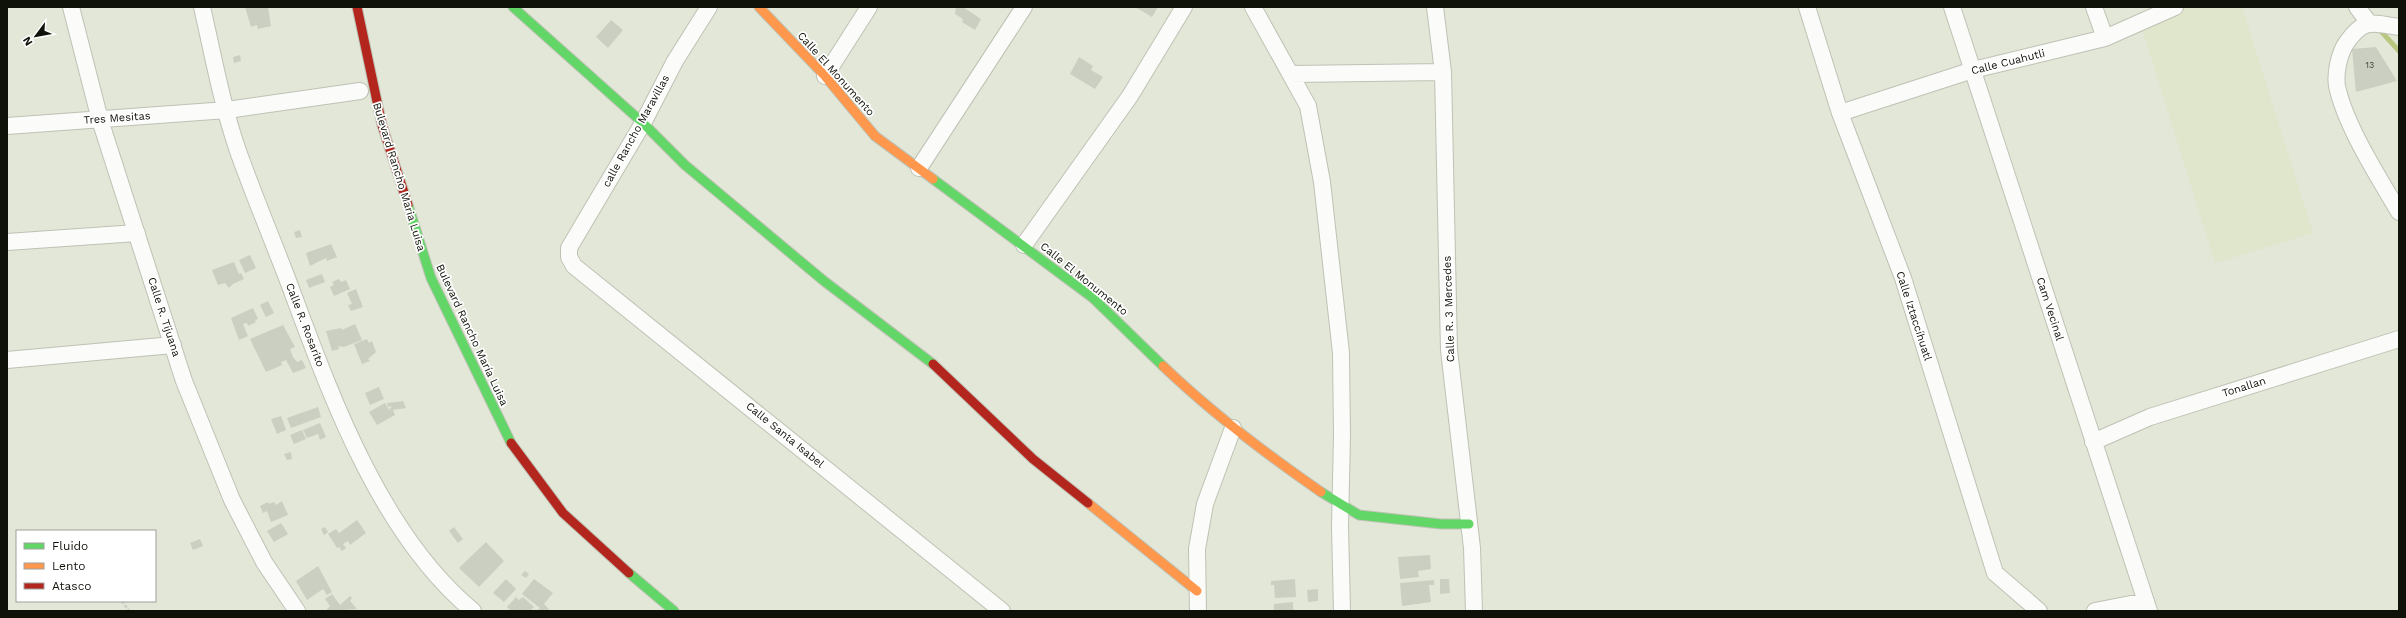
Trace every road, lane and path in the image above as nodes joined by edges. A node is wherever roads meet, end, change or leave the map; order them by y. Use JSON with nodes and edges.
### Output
{"nodes":[{"id":1,"x":71,"y":7,"type":"edge"},
{"id":2,"x":202,"y":7,"type":"edge"},
{"id":3,"x":357,"y":7,"type":"edge"},
{"id":4,"x":512,"y":7,"type":"edge"},
{"id":5,"x":709,"y":7,"type":"edge"},
{"id":6,"x":759,"y":7,"type":"edge"},
{"id":7,"x":869,"y":7,"type":"edge"},
{"id":8,"x":1024,"y":7,"type":"edge"},
{"id":9,"x":1184,"y":7,"type":"edge"},
{"id":10,"x":1253,"y":7,"type":"edge"},
{"id":11,"x":1435,"y":7,"type":"edge"},
{"id":12,"x":1807,"y":7,"type":"edge"},
{"id":13,"x":1952,"y":7,"type":"edge"},
{"id":14,"x":2094,"y":7,"type":"edge"},
{"id":15,"x":2175,"y":7,"type":"edge"},
{"id":16,"x":2357,"y":7,"type":"edge"},
{"id":17,"x":2369,"y":22,"type":"junction"},
{"id":18,"x":2399,"y":28,"type":"edge"},
{"id":19,"x":2105,"y":38,"type":"junction"},
{"id":20,"x":1973,"y":70,"type":"junction"},
{"id":21,"x":1443,"y":72,"type":"junction"},
{"id":22,"x":1292,"y":74,"type":"junction"},
{"id":23,"x":825,"y":76,"type":"junction"},
{"id":24,"x":361,"y":91,"type":"dead end"},
{"id":25,"x":227,"y":110,"type":"junction"},
{"id":26,"x":1840,"y":113,"type":"junction"},
{"id":27,"x":100,"y":120,"type":"junction"},
{"id":28,"x":642,"y":124,"type":"junction"},
{"id":29,"x":7,"y":126,"type":"edge"},
{"id":30,"x":919,"y":168,"type":"junction"},
{"id":31,"x":2399,"y":212,"type":"edge"},
{"id":32,"x":137,"y":233,"type":"junction"},
{"id":33,"x":7,"y":242,"type":"edge"},
{"id":34,"x":1024,"y":245,"type":"junction"},
{"id":35,"x":569,"y":257,"type":"joint"},
{"id":36,"x":2399,"y":339,"type":"edge"},
{"id":37,"x":173,"y":346,"type":"junction"},
{"id":38,"x":7,"y":360,"type":"edge"},
{"id":39,"x":1233,"y":428,"type":"junction"},
{"id":40,"x":2092,"y":442,"type":"junction"},
{"id":41,"x":1341,"y":505,"type":"junction"},
{"id":42,"x":1469,"y":524,"type":"junction"},
{"id":43,"x":1198,"y":591,"type":"junction"},
{"id":44,"x":123,"y":602,"type":"edge"},
{"id":45,"x":2147,"y":606,"type":"edge"},
{"id":46,"x":129,"y":611,"type":"edge"},
{"id":47,"x":297,"y":611,"type":"edge"},
{"id":48,"x":473,"y":611,"type":"edge"},
{"id":49,"x":674,"y":611,"type":"edge"},
{"id":50,"x":1002,"y":611,"type":"edge"},
{"id":51,"x":1198,"y":611,"type":"edge"},
{"id":52,"x":1342,"y":611,"type":"edge"},
{"id":53,"x":1474,"y":611,"type":"edge"},
{"id":54,"x":2039,"y":611,"type":"edge"},
{"id":55,"x":2095,"y":611,"type":"edge"}],
"edges":[{"from":1,"to":27,"type":"street","name":"Calle R. Tijuana"},
{"from":2,"to":25,"type":"street","name":"Calle R. Rosarito"},
{"from":3,"to":49,"type":"street","name":"Bulevard Rancho María Luisa"},
{"from":4,"to":28,"type":"street"},
{"from":5,"to":28,"type":"street","name":"calle Rancho Maravillas"},
{"from":6,"to":23,"type":"street","name":"Calle El Monumento"},
{"from":7,"to":23,"type":"street"},
{"from":8,"to":30,"type":"street"},
{"from":9,"to":34,"type":"street"},
{"from":10,"to":22,"type":"street"},
{"from":11,"to":21,"type":"street","name":"Calle R. 3 Mercedes"},
{"from":12,"to":26,"type":"street","name":"Calle Iztaccíhuatl"},
{"from":13,"to":20,"type":"street","name":"Cam Vecinal"},
{"from":14,"to":19,"type":"street"},
{"from":15,"to":19,"type":"street","name":"Calle Cuahutli"},
{"from":16,"to":17,"type":"street"},
{"from":17,"to":18,"type":"street"},
{"from":17,"to":31,"type":"street"},
{"from":19,"to":20,"type":"street","name":"Calle Cuahutli"},
{"from":20,"to":26,"type":"street","name":"Calle Cuahutli"},
{"from":20,"to":40,"type":"street","name":"Cam Vecinal"},
{"from":21,"to":22,"type":"street"},
{"from":21,"to":42,"type":"street","name":"Calle R. 3 Mercedes"},
{"from":22,"to":41,"type":"street"},
{"from":23,"to":30,"type":"street","name":"Calle El Monumento"},
{"from":24,"to":25,"type":"street","name":"Tres Mesitas"},
{"from":25,"to":27,"type":"street","name":"Tres Mesitas"},
{"from":25,"to":48,"type":"street","name":"Calle R. Rosarito"},
{"from":26,"to":54,"type":"street","name":"Calle Iztaccíhuatl"},
{"from":27,"to":29,"type":"street","name":"Tres Mesitas"},
{"from":27,"to":32,"type":"street","name":"Calle R. Tijuana"},
{"from":28,"to":35,"type":"street","name":"calle Rancho Maravillas"},
{"from":28,"to":43,"type":"street"},
{"from":30,"to":34,"type":"street","name":"Calle El Monumento"},
{"from":32,"to":33,"type":"street"},
{"from":32,"to":37,"type":"street","name":"Calle R. Tijuana"},
{"from":34,"to":39,"type":"street","name":"Calle El Monumento"},
{"from":35,"to":50,"type":"street","name":"Calle Santa Isabel"},
{"from":36,"to":40,"type":"street","name":"Tonallan"},
{"from":37,"to":38,"type":"street"},
{"from":37,"to":47,"type":"street","name":"Calle R. Tijuana"},
{"from":39,"to":41,"type":"street","name":"Calle El Monumento"},
{"from":39,"to":43,"type":"street"},
{"from":40,"to":45,"type":"street","name":"Cam Vecinal"},
{"from":41,"to":42,"type":"street","name":"Calle El Monumento"},
{"from":41,"to":52,"type":"street"},
{"from":42,"to":53,"type":"street","name":"Calle R. 3 Mercedes"},
{"from":43,"to":51,"type":"street"},
{"from":44,"to":46,"type":"path"},
{"from":45,"to":55,"type":"street"}]}
